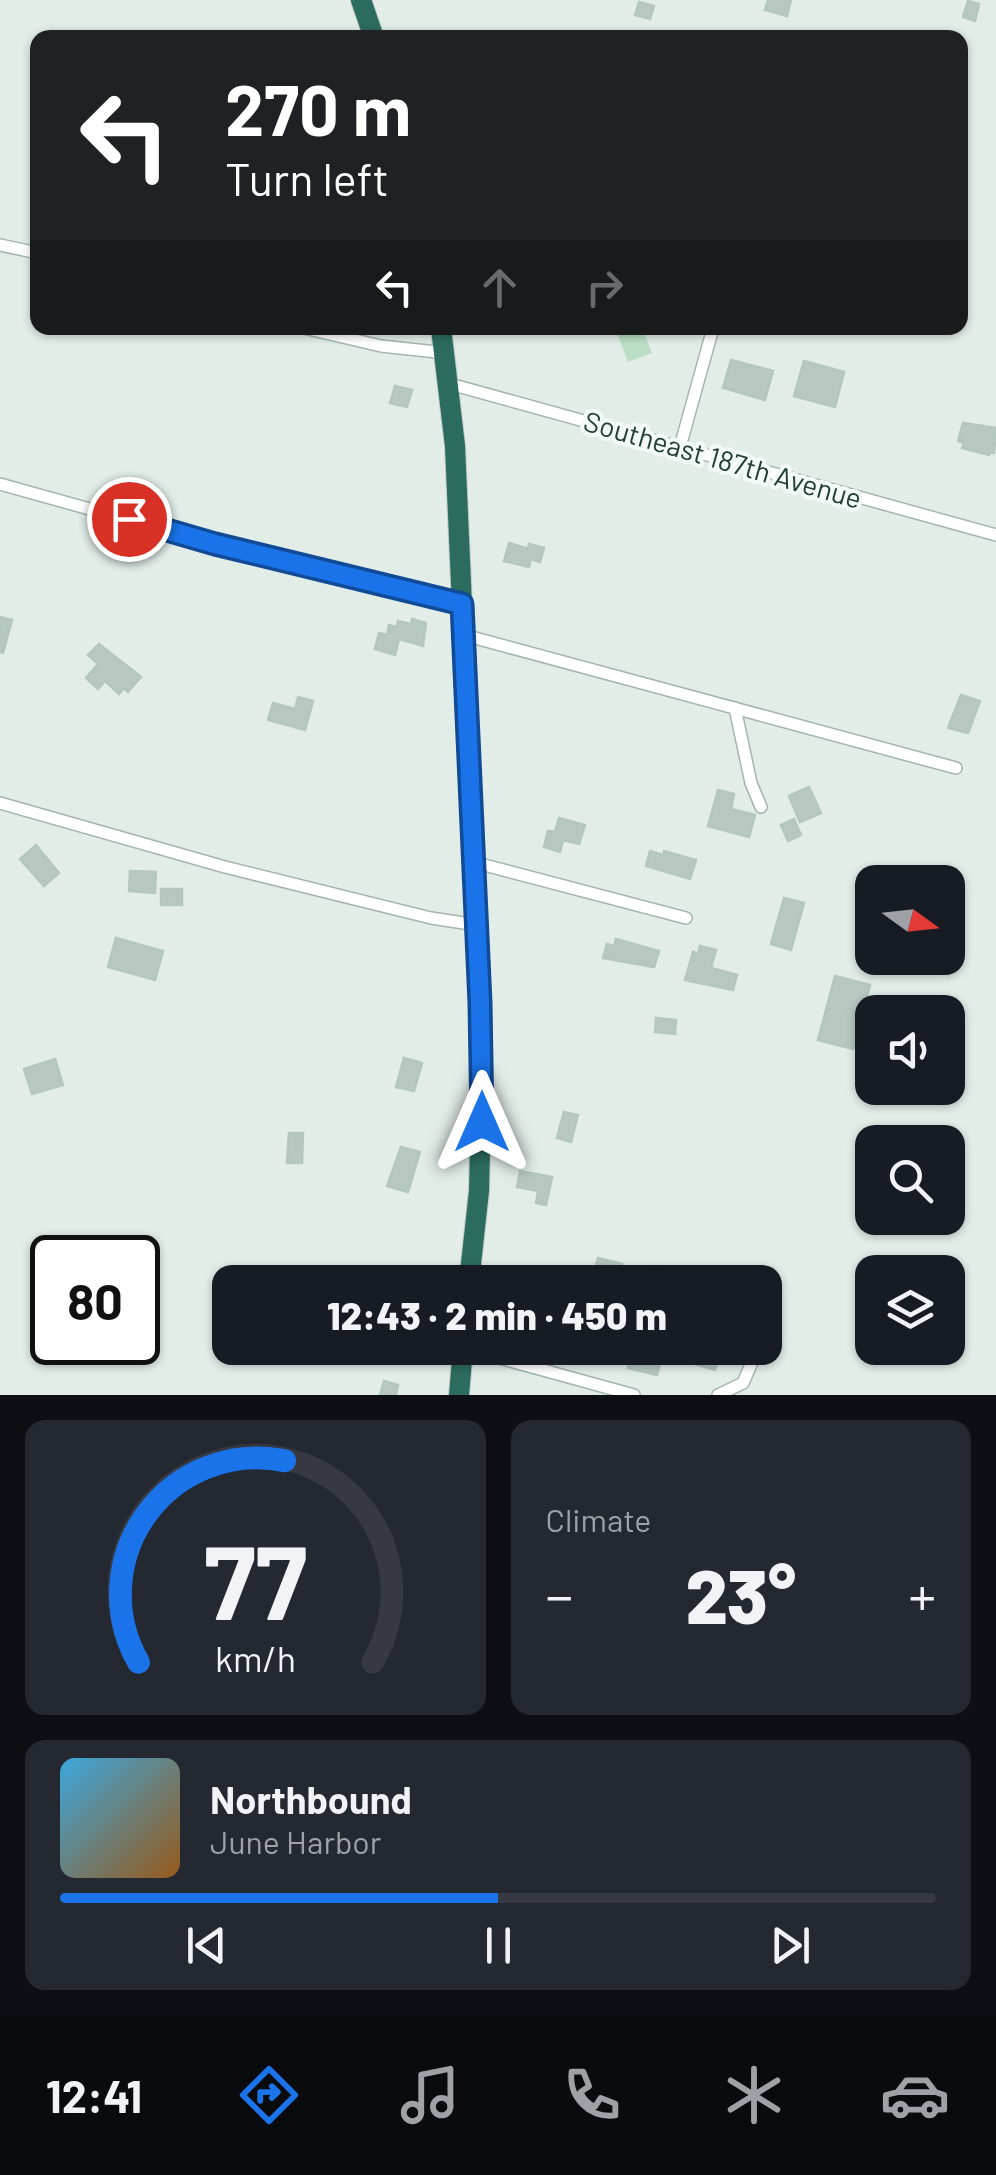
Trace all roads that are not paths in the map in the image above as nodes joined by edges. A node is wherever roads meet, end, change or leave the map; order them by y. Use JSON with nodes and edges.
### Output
{"nodes":[{"id":1,"x":360,"y":0,"type":"edge"},
{"id":2,"x":371,"y":30,"type":"edge"},
{"id":3,"x":0,"y":245,"type":"edge"},
{"id":4,"x":30,"y":251,"type":"edge"},
{"id":5,"x":334,"y":335,"type":"edge"},
{"id":6,"x":443,"y":335,"type":"edge"},
{"id":7,"x":711,"y":335,"type":"edge"},
{"id":8,"x":446,"y":353,"type":"junction"},
{"id":9,"x":450,"y":384,"type":"junction"},
{"id":10,"x":680,"y":447,"type":"junction"},
{"id":11,"x":0,"y":484,"type":"edge"},
{"id":12,"x":996,"y":535,"type":"edge"},
{"id":13,"x":462,"y":604,"type":"junction"},
{"id":14,"x":464,"y":635,"type":"junction"},
{"id":15,"x":734,"y":708,"type":"junction"},
{"id":16,"x":956,"y":768,"type":"dead end"},
{"id":17,"x":0,"y":803,"type":"edge"},
{"id":18,"x":761,"y":806,"type":"dead end"},
{"id":19,"x":474,"y":862,"type":"junction"},
{"id":20,"x":686,"y":918,"type":"dead end"},
{"id":21,"x":477,"y":925,"type":"junction"},
{"id":22,"x":471,"y":1265,"type":"edge"},
{"id":23,"x":461,"y":1365,"type":"edge"},
{"id":24,"x":524,"y":1365,"type":"edge"},
{"id":25,"x":751,"y":1365,"type":"edge"},
{"id":26,"x":460,"y":1395,"type":"edge"},
{"id":27,"x":634,"y":1395,"type":"edge"},
{"id":28,"x":718,"y":1395,"type":"edge"}],
"edges":[{"from":1,"to":2,"type":"highway"},
{"from":3,"to":4,"type":"street"},
{"from":5,"to":8,"type":"street"},
{"from":6,"to":8,"type":"highway"},
{"from":7,"to":10,"type":"street"},
{"from":8,"to":9,"type":"highway"},
{"from":9,"to":10,"type":"street","name":"Southeast 187th Avenue"},
{"from":9,"to":13,"type":"highway"},
{"from":10,"to":12,"type":"street","name":"Southeast 187th Avenue"},
{"from":11,"to":13,"type":"street"},
{"from":13,"to":14,"type":"highway"},
{"from":14,"to":15,"type":"street"},
{"from":14,"to":19,"type":"highway"},
{"from":15,"to":16,"type":"street"},
{"from":15,"to":18,"type":"street"},
{"from":17,"to":21,"type":"street"},
{"from":19,"to":20,"type":"street"},
{"from":19,"to":21,"type":"highway"},
{"from":21,"to":22,"type":"highway"},
{"from":23,"to":26,"type":"highway"},
{"from":24,"to":27,"type":"street"},
{"from":25,"to":28,"type":"street"}]}
